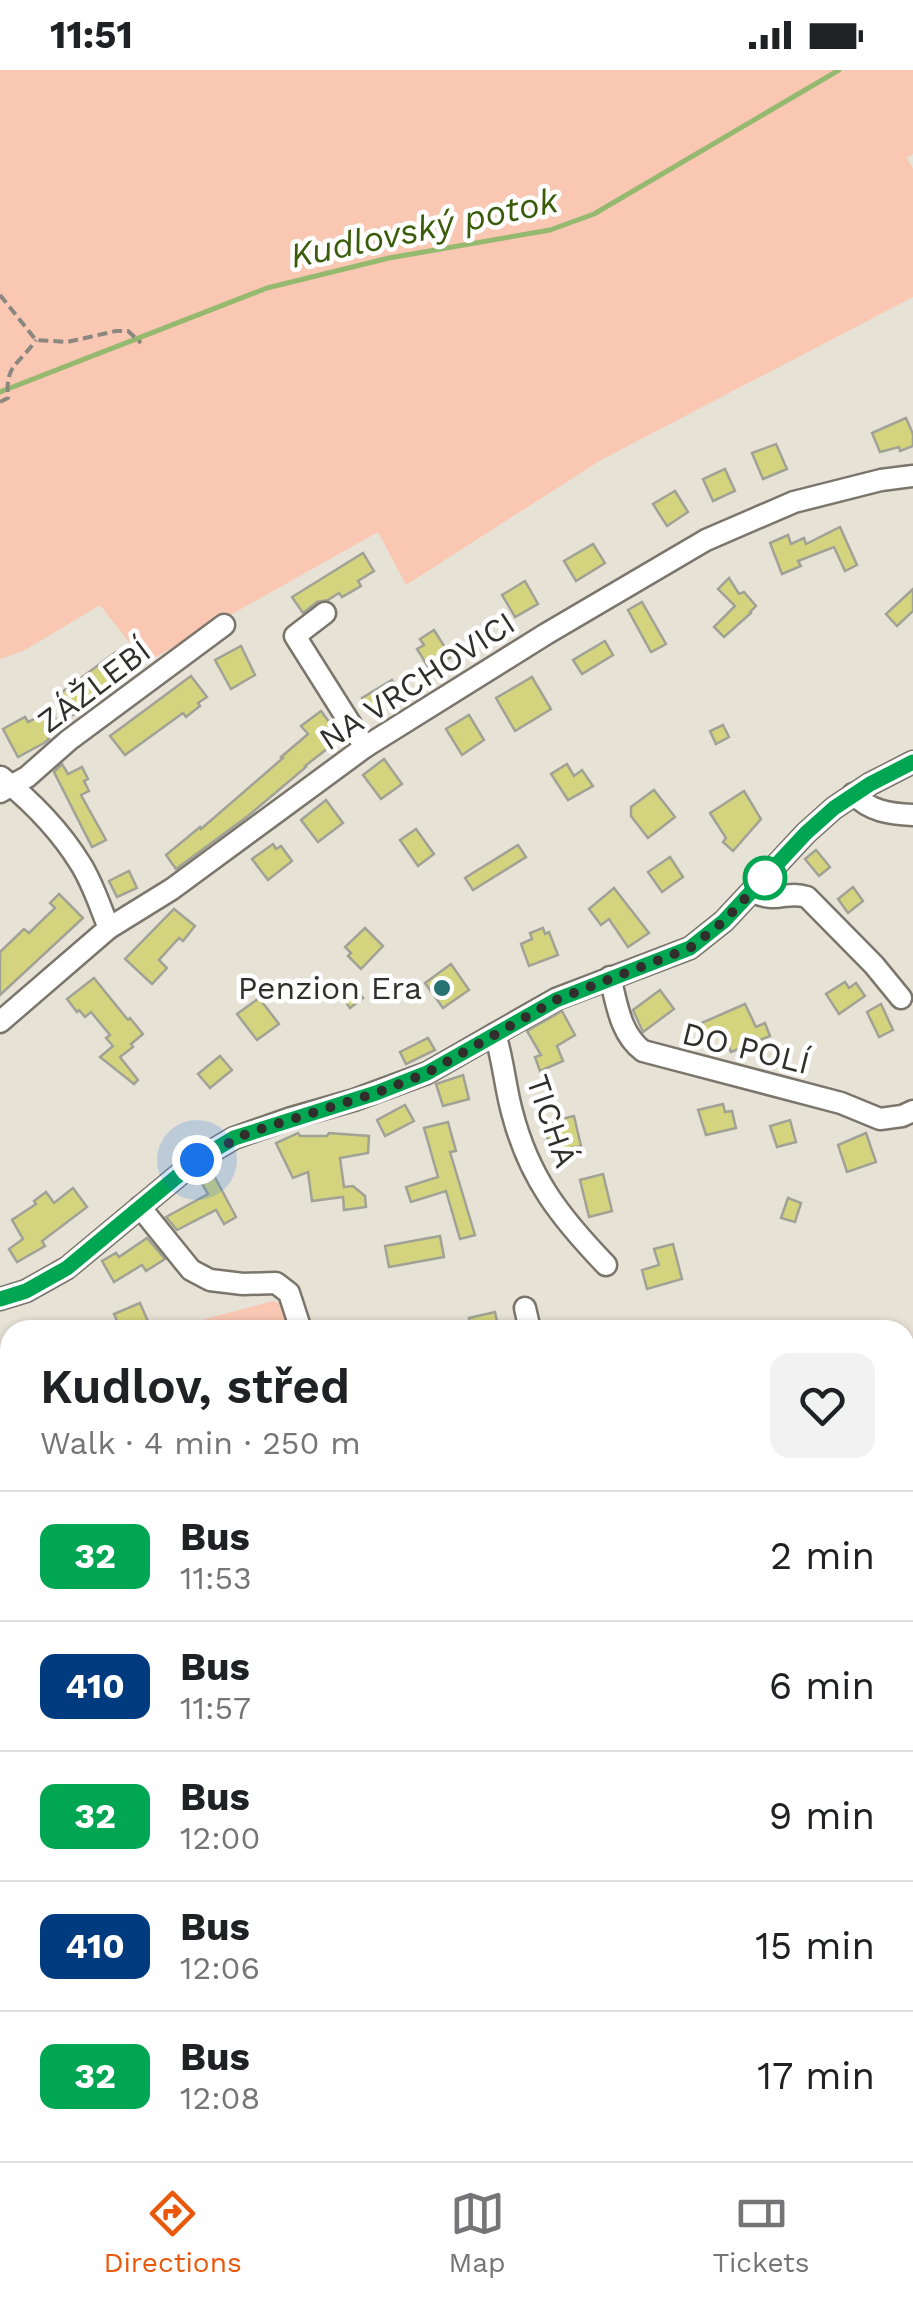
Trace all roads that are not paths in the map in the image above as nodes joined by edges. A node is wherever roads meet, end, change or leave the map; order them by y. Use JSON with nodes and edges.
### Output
{"nodes":[{"id":1,"x":913,"y":476,"type":"edge"},
{"id":2,"x":324,"y":614,"type":"dead end"},
{"id":3,"x":224,"y":625,"type":"dead end"},
{"id":4,"x":365,"y":747,"type":"junction"},
{"id":5,"x":913,"y":762,"type":"edge"},
{"id":6,"x":4,"y":785,"type":"edge"},
{"id":7,"x":852,"y":794,"type":"junction"},
{"id":8,"x":913,"y":814,"type":"edge"},
{"id":9,"x":753,"y":892,"type":"junction"},
{"id":10,"x":109,"y":928,"type":"junction"},
{"id":11,"x":610,"y":978,"type":"junction"},
{"id":12,"x":901,"y":998,"type":"dead end"},
{"id":13,"x":0,"y":1022,"type":"edge"},
{"id":14,"x":495,"y":1034,"type":"junction"},
{"id":15,"x":913,"y":1112,"type":"edge"},
{"id":16,"x":140,"y":1207,"type":"junction"},
{"id":17,"x":606,"y":1265,"type":"dead end"},
{"id":18,"x":0,"y":1299,"type":"edge"},
{"id":19,"x":525,"y":1308,"type":"dead end"},
{"id":20,"x":297,"y":1320,"type":"edge"},
{"id":21,"x":528,"y":1320,"type":"edge"}],
"edges":[{"from":1,"to":4,"type":"street","name":"NA VRCHOVICI"},
{"from":2,"to":4,"type":"street"},
{"from":3,"to":6,"type":"street","name":"ZÁŽLEBÍ"},
{"from":4,"to":10,"type":"street","name":"NA VRCHOVICI"},
{"from":5,"to":7,"type":"street"},
{"from":6,"to":10,"type":"street"},
{"from":7,"to":8,"type":"street"},
{"from":7,"to":9,"type":"street"},
{"from":9,"to":11,"type":"street"},
{"from":9,"to":12,"type":"street"},
{"from":10,"to":13,"type":"street","name":"NA VRCHOVICI"},
{"from":11,"to":14,"type":"street"},
{"from":11,"to":15,"type":"street","name":"DO POLÍ"},
{"from":14,"to":16,"type":"street"},
{"from":14,"to":17,"type":"street","name":"TICHÁ"},
{"from":16,"to":18,"type":"street"},
{"from":16,"to":20,"type":"street"},
{"from":19,"to":21,"type":"street"}]}
